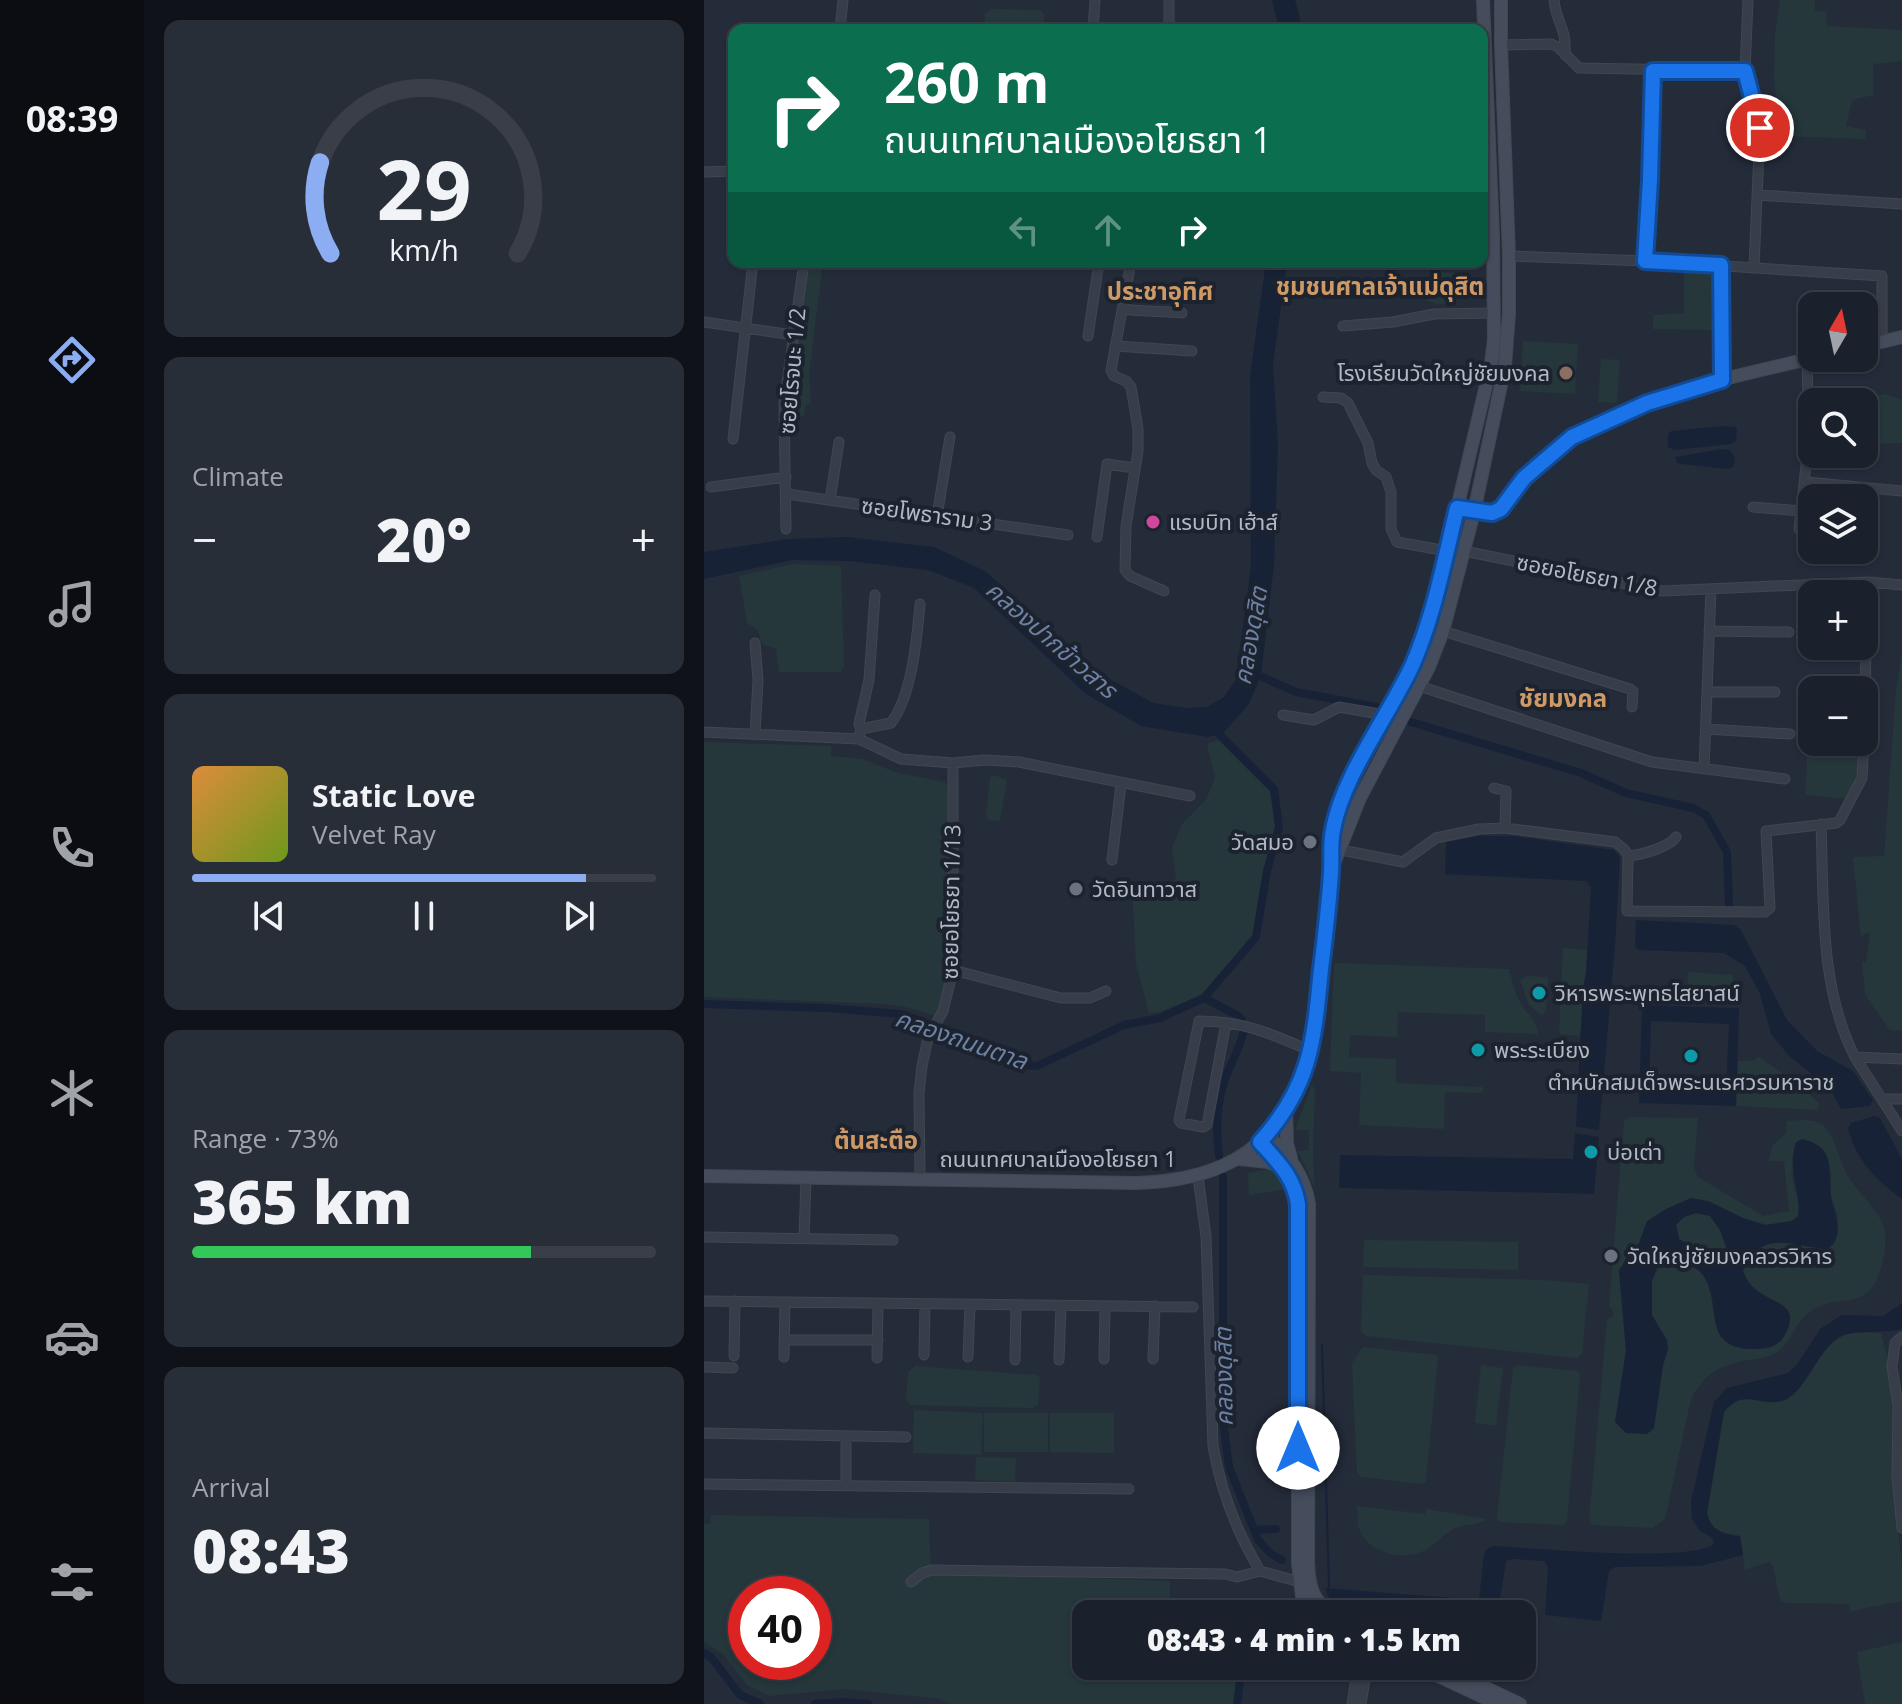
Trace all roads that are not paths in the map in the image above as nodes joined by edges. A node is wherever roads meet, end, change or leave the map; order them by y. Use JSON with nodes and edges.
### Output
{"nodes":[{"id":1,"x":843,"y":0,"type":"edge"},
{"id":2,"x":1095,"y":0,"type":"edge"},
{"id":3,"x":1169,"y":0,"type":"edge"},
{"id":4,"x":1483,"y":0,"type":"edge"},
{"id":5,"x":1501,"y":0,"type":"edge"},
{"id":6,"x":1554,"y":0,"type":"edge"},
{"id":7,"x":1748,"y":0,"type":"edge"},
{"id":8,"x":841,"y":24,"type":"edge"},
{"id":9,"x":1093,"y":24,"type":"edge"},
{"id":10,"x":1169,"y":24,"type":"edge"},
{"id":11,"x":1483,"y":24,"type":"edge"},
{"id":12,"x":1501,"y":45,"type":"junction"},
{"id":13,"x":1565,"y":55,"type":"junction"},
{"id":14,"x":1653,"y":71,"type":"junction"},
{"id":15,"x":1745,"y":71,"type":"junction"},
{"id":16,"x":728,"y":171,"type":"edge"},
{"id":17,"x":704,"y":172,"type":"edge"},
{"id":18,"x":1758,"y":195,"type":"junction"},
{"id":19,"x":1902,"y":204,"type":"edge"},
{"id":20,"x":1488,"y":236,"type":"edge"},
{"id":21,"x":1509,"y":256,"type":"junction"},
{"id":22,"x":1645,"y":261,"type":"junction"},
{"id":23,"x":1721,"y":265,"type":"junction"},
{"id":24,"x":1754,"y":267,"type":"junction"},
{"id":25,"x":752,"y":268,"type":"edge"},
{"id":26,"x":803,"y":268,"type":"edge"},
{"id":27,"x":1098,"y":268,"type":"edge"},
{"id":28,"x":1130,"y":268,"type":"edge"},
{"id":29,"x":1123,"y":309,"type":"junction"},
{"id":30,"x":1182,"y":313,"type":"dead end"},
{"id":31,"x":1495,"y":313,"type":"junction"},
{"id":32,"x":704,"y":322,"type":"edge"},
{"id":33,"x":745,"y":326,"type":"junction"},
{"id":34,"x":1343,"y":326,"type":"dead end"},
{"id":35,"x":793,"y":335,"type":"junction"},
{"id":36,"x":1088,"y":336,"type":"dead end"},
{"id":37,"x":1902,"y":337,"type":"edge"},
{"id":38,"x":1882,"y":342,"type":"junction"},
{"id":39,"x":1878,"y":343,"type":"edge"},
{"id":40,"x":1115,"y":346,"type":"junction"},
{"id":41,"x":1192,"y":351,"type":"dead end"},
{"id":42,"x":1798,"y":362,"type":"edge"},
{"id":43,"x":1810,"y":372,"type":"edge"},
{"id":44,"x":1722,"y":380,"type":"junction"},
{"id":45,"x":1323,"y":397,"type":"dead end"},
{"id":46,"x":950,"y":437,"type":"dead end"},
{"id":47,"x":733,"y":439,"type":"dead end"},
{"id":48,"x":839,"y":442,"type":"dead end"},
{"id":49,"x":1134,"y":468,"type":"junction"},
{"id":50,"x":786,"y":477,"type":"junction"},
{"id":51,"x":1806,"y":482,"type":"joint"},
{"id":52,"x":711,"y":487,"type":"dead end"},
{"id":53,"x":1902,"y":491,"type":"edge"},
{"id":54,"x":787,"y":494,"type":"junction"},
{"id":55,"x":830,"y":500,"type":"junction"},
{"id":56,"x":1753,"y":507,"type":"dead end"},
{"id":57,"x":1457,"y":508,"type":"junction"},
{"id":58,"x":1798,"y":511,"type":"edge"},
{"id":59,"x":1474,"y":512,"type":"junction"},
{"id":60,"x":937,"y":516,"type":"junction"},
{"id":61,"x":786,"y":529,"type":"dead end"},
{"id":62,"x":1068,"y":535,"type":"dead end"},
{"id":63,"x":1097,"y":537,"type":"dead end"},
{"id":64,"x":1447,"y":551,"type":"junction"},
{"id":65,"x":1464,"y":551,"type":"junction"},
{"id":66,"x":1878,"y":583,"type":"edge"},
{"id":67,"x":1798,"y":585,"type":"edge"},
{"id":68,"x":1902,"y":585,"type":"edge"},
{"id":69,"x":1711,"y":589,"type":"junction"},
{"id":70,"x":1164,"y":591,"type":"dead end"},
{"id":71,"x":875,"y":595,"type":"dead end"},
{"id":72,"x":920,"y":604,"type":"dead end"},
{"id":73,"x":1443,"y":631,"type":"junction"},
{"id":74,"x":1709,"y":631,"type":"junction"},
{"id":75,"x":1789,"y":632,"type":"dead end"},
{"id":76,"x":755,"y":643,"type":"dead end"},
{"id":77,"x":1419,"y":686,"type":"junction"},
{"id":78,"x":1707,"y":692,"type":"junction"},
{"id":79,"x":1775,"y":692,"type":"dead end"},
{"id":80,"x":1632,"y":707,"type":"dead end"},
{"id":81,"x":1283,"y":715,"type":"dead end"},
{"id":82,"x":1385,"y":715,"type":"junction"},
{"id":83,"x":1706,"y":729,"type":"junction"},
{"id":84,"x":704,"y":732,"type":"edge"},
{"id":85,"x":860,"y":734,"type":"junction"},
{"id":86,"x":1790,"y":734,"type":"dead end"},
{"id":87,"x":755,"y":735,"type":"junction"},
{"id":88,"x":1863,"y":756,"type":"edge"},
{"id":89,"x":953,"y":763,"type":"junction"},
{"id":90,"x":1704,"y":769,"type":"junction"},
{"id":91,"x":1785,"y":779,"type":"dead end"},
{"id":92,"x":1121,"y":784,"type":"junction"},
{"id":93,"x":1494,"y":788,"type":"dead end"},
{"id":94,"x":1190,"y":796,"type":"dead end"},
{"id":95,"x":1821,"y":824,"type":"junction"},
{"id":96,"x":1505,"y":828,"type":"junction"},
{"id":97,"x":1676,"y":837,"type":"dead end"},
{"id":98,"x":1336,"y":849,"type":"junction"},
{"id":99,"x":1628,"y":856,"type":"junction"},
{"id":100,"x":1112,"y":860,"type":"dead end"},
{"id":101,"x":953,"y":970,"type":"junction"},
{"id":102,"x":1106,"y":991,"type":"dead end"},
{"id":103,"x":1226,"y":1023,"type":"junction"},
{"id":104,"x":1311,"y":1051,"type":"junction"},
{"id":105,"x":1855,"y":1057,"type":"junction"},
{"id":106,"x":1902,"y":1059,"type":"edge"},
{"id":107,"x":1883,"y":1099,"type":"junction"},
{"id":108,"x":1902,"y":1099,"type":"edge"},
{"id":109,"x":1286,"y":1109,"type":"junction"},
{"id":110,"x":1902,"y":1131,"type":"edge"},
{"id":111,"x":1264,"y":1138,"type":"junction"},
{"id":112,"x":1240,"y":1159,"type":"junction"},
{"id":113,"x":1288,"y":1165,"type":"junction"},
{"id":114,"x":704,"y":1176,"type":"edge"},
{"id":115,"x":1198,"y":1177,"type":"junction"},
{"id":116,"x":806,"y":1178,"type":"junction"},
{"id":117,"x":920,"y":1180,"type":"junction"},
{"id":118,"x":704,"y":1237,"type":"edge"},
{"id":119,"x":804,"y":1238,"type":"junction"},
{"id":120,"x":893,"y":1240,"type":"dead end"},
{"id":121,"x":704,"y":1301,"type":"edge"},
{"id":122,"x":735,"y":1301,"type":"junction"},
{"id":123,"x":785,"y":1302,"type":"junction"},
{"id":124,"x":878,"y":1304,"type":"junction"},
{"id":125,"x":925,"y":1305,"type":"junction"},
{"id":126,"x":970,"y":1305,"type":"junction"},
{"id":127,"x":1016,"y":1306,"type":"junction"},
{"id":128,"x":1061,"y":1306,"type":"junction"},
{"id":129,"x":1105,"y":1306,"type":"junction"},
{"id":130,"x":1155,"y":1306,"type":"junction"},
{"id":131,"x":1193,"y":1307,"type":"dead end"},
{"id":132,"x":1901,"y":1337,"type":"edge"},
{"id":133,"x":784,"y":1340,"type":"junction"},
{"id":134,"x":878,"y":1340,"type":"junction"},
{"id":135,"x":924,"y":1355,"type":"dead end"},
{"id":136,"x":734,"y":1356,"type":"dead end"},
{"id":137,"x":784,"y":1357,"type":"dead end"},
{"id":138,"x":968,"y":1357,"type":"dead end"},
{"id":139,"x":877,"y":1358,"type":"dead end"},
{"id":140,"x":1104,"y":1359,"type":"dead end"},
{"id":141,"x":1153,"y":1359,"type":"dead end"},
{"id":142,"x":1015,"y":1360,"type":"dead end"},
{"id":143,"x":1059,"y":1360,"type":"dead end"},
{"id":144,"x":704,"y":1367,"type":"edge"},
{"id":145,"x":733,"y":1368,"type":"dead end"},
{"id":146,"x":704,"y":1433,"type":"edge"},
{"id":147,"x":846,"y":1436,"type":"junction"},
{"id":148,"x":906,"y":1437,"type":"dead end"},
{"id":149,"x":704,"y":1484,"type":"edge"},
{"id":150,"x":846,"y":1485,"type":"junction"},
{"id":151,"x":1129,"y":1489,"type":"dead end"},
{"id":152,"x":1902,"y":1528,"type":"edge"},
{"id":153,"x":1260,"y":1571,"type":"junction"},
{"id":154,"x":911,"y":1582,"type":"dead end"},
{"id":155,"x":1300,"y":1582,"type":"junction"},
{"id":156,"x":1305,"y":1600,"type":"edge"},
{"id":157,"x":1316,"y":1600,"type":"edge"},
{"id":158,"x":1359,"y":1680,"type":"edge"},
{"id":159,"x":1361,"y":1680,"type":"edge"},
{"id":160,"x":1447,"y":1680,"type":"edge"},
{"id":161,"x":1469,"y":1680,"type":"edge"},
{"id":162,"x":1352,"y":1704,"type":"edge"},
{"id":163,"x":1361,"y":1704,"type":"edge"},
{"id":164,"x":1498,"y":1704,"type":"edge"},
{"id":165,"x":1520,"y":1704,"type":"edge"}],
"edges":[{"from":1,"to":8,"type":"street"},
{"from":2,"to":9,"type":"street"},
{"from":3,"to":10,"type":"street"},
{"from":4,"to":11,"type":"main road","name":"ถนนเทศบาลเมืองอโยธยา 1"},
{"from":5,"to":12,"type":"main road","name":"ถนนเทศบาลเมืองอโยธยา 1"},
{"from":6,"to":13,"type":"street"},
{"from":7,"to":15,"type":"street"},
{"from":12,"to":13,"type":"street"},
{"from":12,"to":21,"type":"main road","name":"ถนนเทศบาลเมืองอโยธยา 1"},
{"from":13,"to":14,"type":"street"},
{"from":14,"to":15,"type":"street"},
{"from":14,"to":22,"type":"street"},
{"from":15,"to":18,"type":"street"},
{"from":16,"to":17,"type":"street"},
{"from":18,"to":19,"type":"street"},
{"from":18,"to":24,"type":"street"},
{"from":20,"to":31,"type":"main road","name":"ถนนเทศบาลเมืองอโยธยา 1"},
{"from":21,"to":22,"type":"street"},
{"from":21,"to":59,"type":"main road","name":"ถนนเทศบาลเมืองอโยธยา 1"},
{"from":22,"to":23,"type":"street"},
{"from":23,"to":24,"type":"street"},
{"from":23,"to":44,"type":"street"},
{"from":24,"to":38,"type":"street"},
{"from":25,"to":33,"type":"street"},
{"from":26,"to":35,"type":"street","name":"ซอยโรจนะ 1/2"},
{"from":27,"to":36,"type":"street"},
{"from":28,"to":29,"type":"street"},
{"from":29,"to":30,"type":"street"},
{"from":29,"to":40,"type":"street"},
{"from":31,"to":34,"type":"street"},
{"from":31,"to":57,"type":"main road","name":"ถนนเทศบาลเมืองอโยธยา 1"},
{"from":32,"to":33,"type":"street"},
{"from":33,"to":35,"type":"street"},
{"from":33,"to":47,"type":"street"},
{"from":35,"to":50,"type":"street","name":"ซอยโรจนะ 1/2"},
{"from":37,"to":38,"type":"main road"},
{"from":38,"to":39,"type":"main road"},
{"from":40,"to":41,"type":"street"},
{"from":40,"to":49,"type":"street"},
{"from":42,"to":44,"type":"main road"},
{"from":43,"to":51,"type":"street"},
{"from":44,"to":59,"type":"main road"},
{"from":45,"to":64,"type":"street"},
{"from":46,"to":60,"type":"street"},
{"from":48,"to":55,"type":"street"},
{"from":49,"to":63,"type":"street"},
{"from":49,"to":70,"type":"street"},
{"from":50,"to":52,"type":"street"},
{"from":50,"to":54,"type":"street","name":"ซอยโรจนะ 1/2"},
{"from":51,"to":53,"type":"street"},
{"from":54,"to":55,"type":"street","name":"ซอยโพธาราม 3"},
{"from":54,"to":61,"type":"street","name":"ซอยโรจนะ 1/2"},
{"from":55,"to":60,"type":"street","name":"ซอยโพธาราม 3"},
{"from":56,"to":58,"type":"street"},
{"from":57,"to":59,"type":"main road"},
{"from":57,"to":64,"type":"main road","name":"ถนนเทศบาลเมืองอโยธยา 1"},
{"from":59,"to":65,"type":"main road","name":"ถนนเทศบาลเมืองอโยธยา 1"},
{"from":60,"to":62,"type":"street","name":"ซอยโพธาราม 3"},
{"from":64,"to":82,"type":"main road","name":"ถนนเทศบาลเมืองอโยธยา 1"},
{"from":65,"to":69,"type":"street","name":"ซอยอโยธยา 1/8"},
{"from":65,"to":73,"type":"main road","name":"ถนนเทศบาลเมืองอโยธยา 1"},
{"from":66,"to":68,"type":"street","name":"ซอยอโยธยา 1/8"},
{"from":67,"to":69,"type":"street","name":"ซอยอโยธยา 1/8"},
{"from":69,"to":74,"type":"street"},
{"from":71,"to":85,"type":"street"},
{"from":72,"to":85,"type":"street"},
{"from":73,"to":77,"type":"main road","name":"ถนนเทศบาลเมืองอโยธยา 1"},
{"from":73,"to":80,"type":"street"},
{"from":74,"to":75,"type":"street"},
{"from":74,"to":78,"type":"street"},
{"from":76,"to":87,"type":"street"},
{"from":77,"to":90,"type":"street"},
{"from":77,"to":98,"type":"main road","name":"ถนนเทศบาลเมืองอโยธยา 1"},
{"from":78,"to":79,"type":"street"},
{"from":78,"to":83,"type":"street"},
{"from":81,"to":82,"type":"street"},
{"from":82,"to":98,"type":"main road","name":"ถนนเทศบาลเมืองอโยธยา 1"},
{"from":83,"to":86,"type":"street"},
{"from":83,"to":90,"type":"street"},
{"from":84,"to":87,"type":"street"},
{"from":85,"to":87,"type":"street"},
{"from":85,"to":89,"type":"street"},
{"from":88,"to":95,"type":"street"},
{"from":89,"to":92,"type":"street"},
{"from":89,"to":101,"type":"street","name":"ซอยอโยธยา 1/13"},
{"from":90,"to":91,"type":"street"},
{"from":92,"to":94,"type":"street"},
{"from":92,"to":100,"type":"street"},
{"from":93,"to":96,"type":"street"},
{"from":95,"to":99,"type":"street"},
{"from":95,"to":105,"type":"street"},
{"from":96,"to":98,"type":"street"},
{"from":96,"to":99,"type":"street"},
{"from":97,"to":99,"type":"street"},
{"from":98,"to":104,"type":"main road","name":"ถนนเทศบาลเมืองอโยธยา 1"},
{"from":101,"to":102,"type":"street"},
{"from":101,"to":117,"type":"street","name":"ซอยอโยธยา 1/13"},
{"from":103,"to":103,"type":"street"},
{"from":103,"to":104,"type":"street"},
{"from":104,"to":109,"type":"main road","name":"ถนนเทศบาลเมืองอโยธยา 1"},
{"from":105,"to":106,"type":"street"},
{"from":105,"to":107,"type":"street"},
{"from":107,"to":108,"type":"street"},
{"from":107,"to":110,"type":"street"},
{"from":109,"to":111,"type":"main road","name":"ถนนเทศบาลเมืองอโยธยา 1"},
{"from":109,"to":113,"type":"main road"},
{"from":111,"to":112,"type":"main road","name":"ถนนเทศบาลเมืองอโยธยา 1"},
{"from":111,"to":113,"type":"main road"},
{"from":112,"to":113,"type":"main road"},
{"from":112,"to":115,"type":"main road","name":"ถนนเทศบาลเมืองอโยธยา 1"},
{"from":113,"to":155,"type":"main road"},
{"from":113,"to":157,"type":"main road"},
{"from":114,"to":116,"type":"main road","name":"ถนนเทศบาลเมืองอโยธยา 1"},
{"from":115,"to":117,"type":"main road","name":"ถนนเทศบาลเมืองอโยธยา 1"},
{"from":115,"to":153,"type":"street"},
{"from":116,"to":117,"type":"main road","name":"ถนนเทศบาลเมืองอโยธยา 1"},
{"from":116,"to":119,"type":"street"},
{"from":118,"to":119,"type":"street"},
{"from":119,"to":120,"type":"street"},
{"from":121,"to":122,"type":"street"},
{"from":122,"to":123,"type":"street"},
{"from":122,"to":136,"type":"street"},
{"from":123,"to":124,"type":"street"},
{"from":123,"to":133,"type":"street"},
{"from":124,"to":125,"type":"street"},
{"from":124,"to":134,"type":"street"},
{"from":125,"to":126,"type":"street"},
{"from":125,"to":135,"type":"street"},
{"from":126,"to":127,"type":"street"},
{"from":126,"to":138,"type":"street"},
{"from":127,"to":128,"type":"street"},
{"from":127,"to":142,"type":"street"},
{"from":128,"to":129,"type":"street"},
{"from":128,"to":143,"type":"street"},
{"from":129,"to":130,"type":"street"},
{"from":129,"to":140,"type":"street"},
{"from":130,"to":131,"type":"street"},
{"from":130,"to":141,"type":"street"},
{"from":132,"to":152,"type":"street"},
{"from":133,"to":134,"type":"street"},
{"from":133,"to":137,"type":"street"},
{"from":134,"to":139,"type":"street"},
{"from":144,"to":145,"type":"street"},
{"from":146,"to":147,"type":"street"},
{"from":147,"to":148,"type":"street"},
{"from":147,"to":150,"type":"street"},
{"from":149,"to":150,"type":"street"},
{"from":150,"to":151,"type":"street"},
{"from":153,"to":154,"type":"street"},
{"from":153,"to":155,"type":"street"},
{"from":155,"to":156,"type":"main road"},
{"from":158,"to":162,"type":"street"},
{"from":159,"to":163,"type":"street"},
{"from":160,"to":164,"type":"main road"},
{"from":161,"to":165,"type":"main road"}]}
